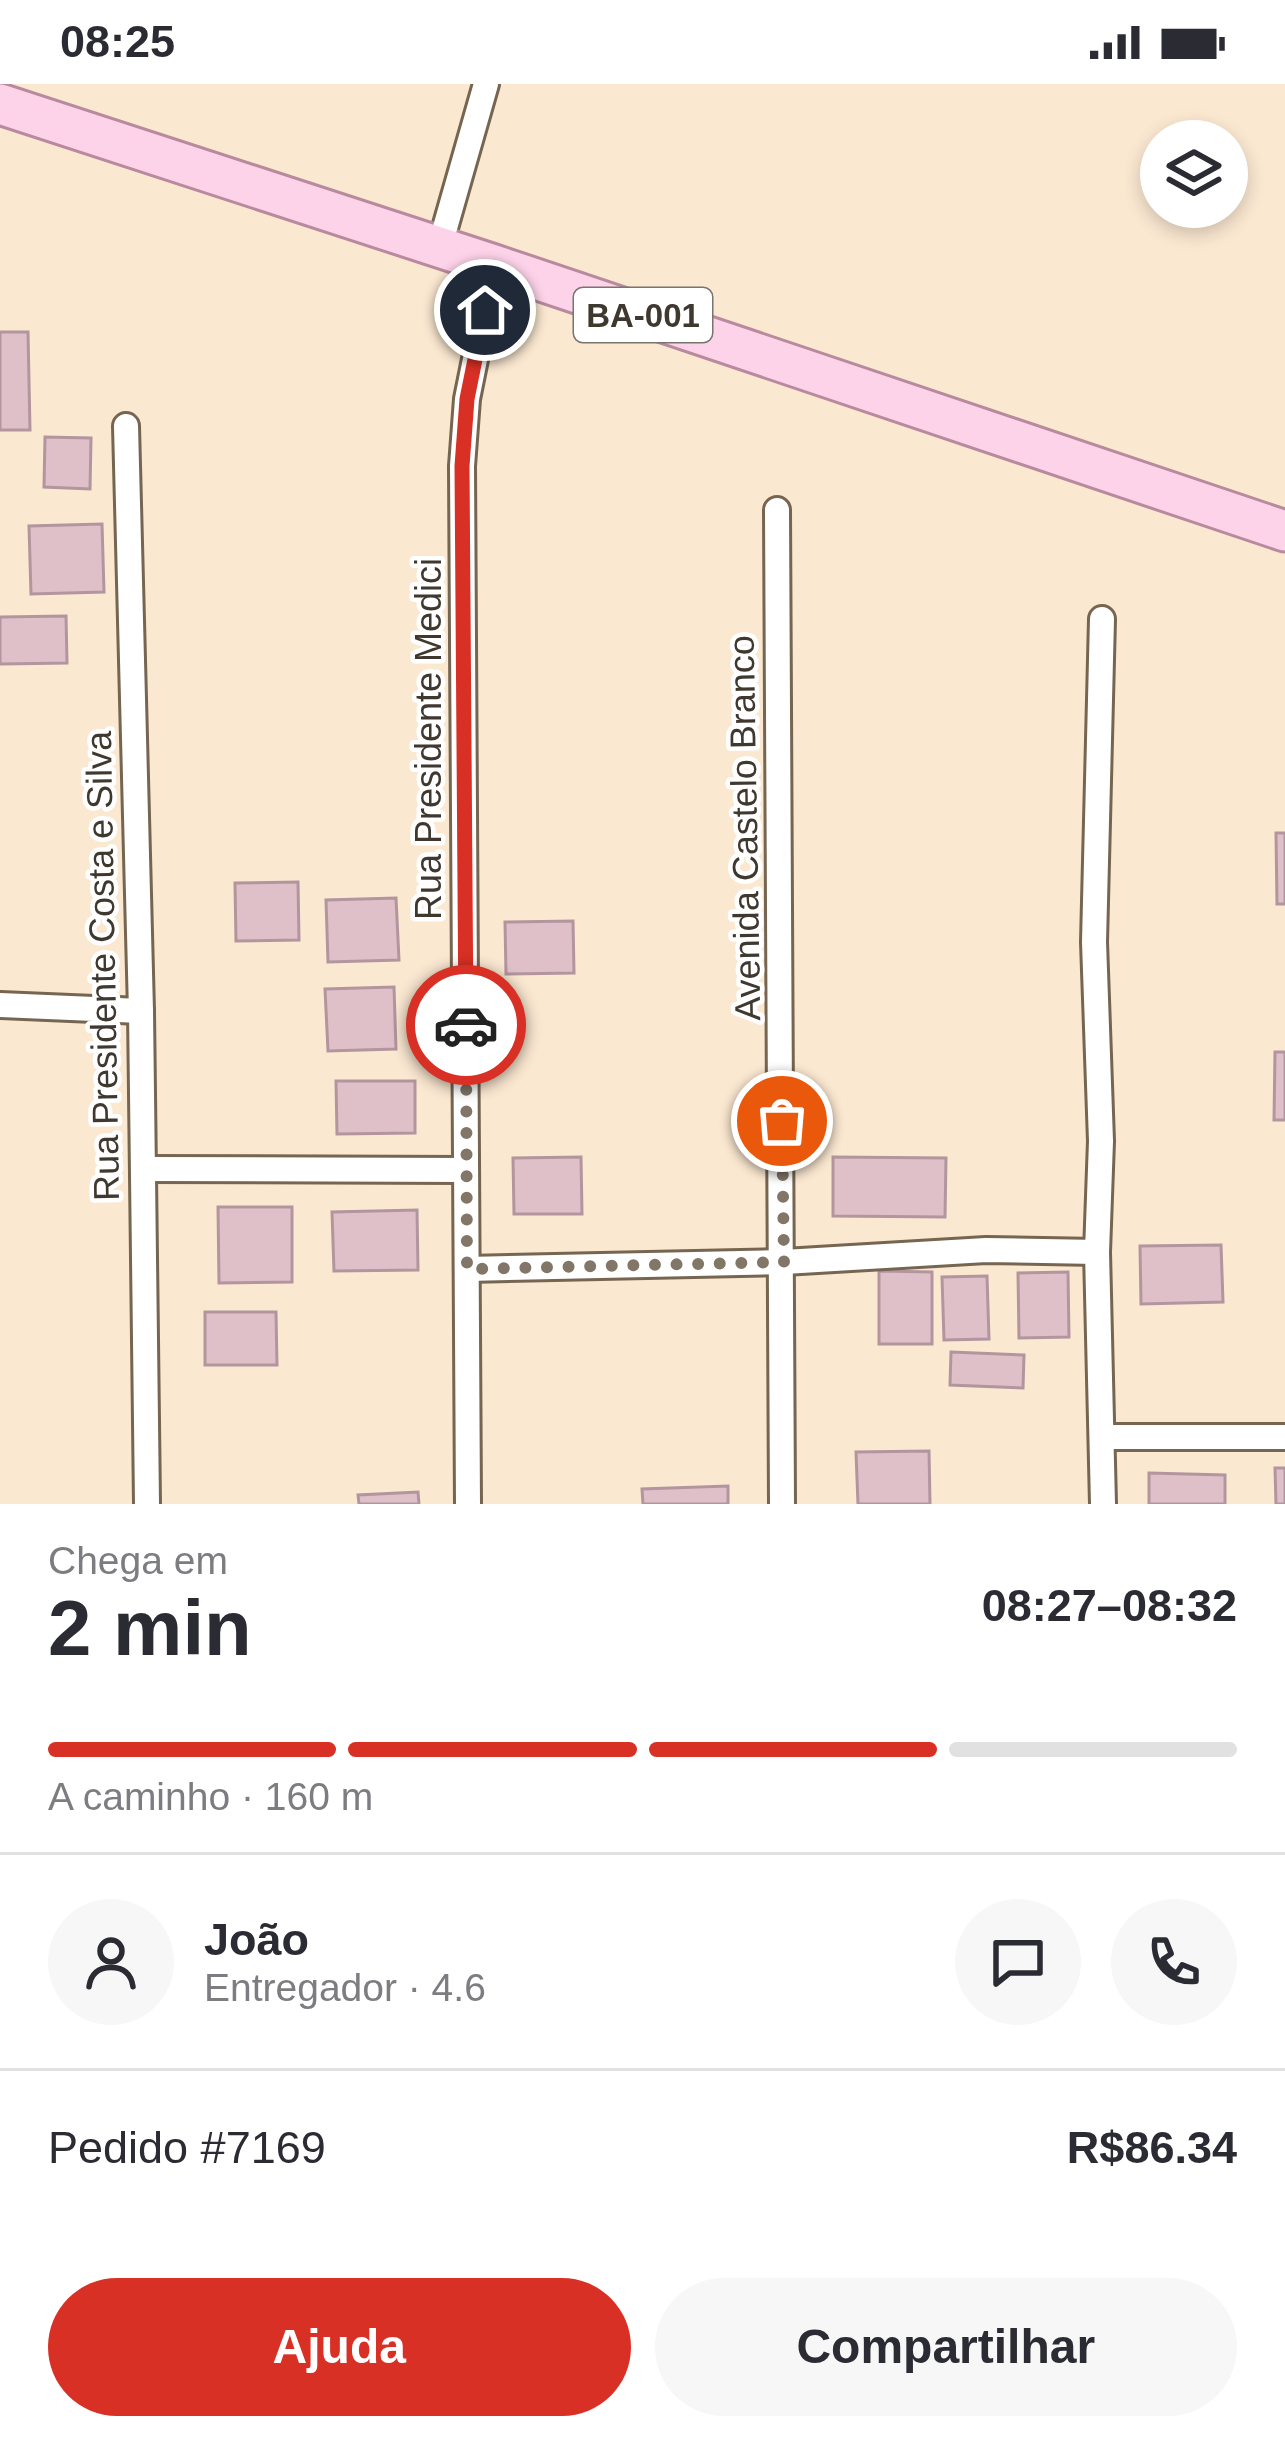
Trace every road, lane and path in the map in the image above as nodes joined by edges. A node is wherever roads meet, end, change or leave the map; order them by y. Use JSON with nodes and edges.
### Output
{"nodes":[{"id":1,"x":486,"y":84,"type":"edge"},
{"id":2,"x":0,"y":104,"type":"edge"},
{"id":3,"x":439,"y":248,"type":"junction"},
{"id":4,"x":494,"y":265,"type":"junction"},
{"id":5,"x":126,"y":426,"type":"dead end"},
{"id":6,"x":777,"y":510,"type":"dead end"},
{"id":7,"x":1284,"y":529,"type":"edge"},
{"id":8,"x":1102,"y":619,"type":"dead end"},
{"id":9,"x":0,"y":1004,"type":"edge"},
{"id":10,"x":141,"y":1011,"type":"junction"},
{"id":11,"x":143,"y":1169,"type":"junction"},
{"id":12,"x":466,"y":1170,"type":"junction"},
{"id":13,"x":1097,"y":1252,"type":"junction"},
{"id":14,"x":784,"y":1262,"type":"junction"},
{"id":15,"x":467,"y":1269,"type":"junction"},
{"id":16,"x":1102,"y":1437,"type":"junction"},
{"id":17,"x":1285,"y":1437,"type":"edge"},
{"id":18,"x":147,"y":1504,"type":"edge"},
{"id":19,"x":468,"y":1504,"type":"edge"},
{"id":20,"x":782,"y":1504,"type":"edge"},
{"id":21,"x":1103,"y":1504,"type":"edge"}],
"edges":[{"from":1,"to":3,"type":"street"},
{"from":2,"to":3,"type":"main road","number":"BA-001"},
{"from":3,"to":4,"type":"main road","number":"BA-001"},
{"from":4,"to":7,"type":"main road","number":"BA-001"},
{"from":4,"to":12,"type":"street","name":"Rua Presidente Medici"},
{"from":5,"to":10,"type":"street","name":"Rua Presidente Costa e Silva"},
{"from":6,"to":14,"type":"street","name":"Avenida Castelo Branco"},
{"from":8,"to":13,"type":"street"},
{"from":9,"to":10,"type":"street"},
{"from":10,"to":11,"type":"street","name":"Rua Presidente Costa e Silva"},
{"from":11,"to":12,"type":"street"},
{"from":11,"to":18,"type":"street","name":"Rua Presidente Costa e Silva"},
{"from":12,"to":15,"type":"street","name":"Rua Presidente Medici"},
{"from":13,"to":14,"type":"street"},
{"from":13,"to":16,"type":"street"},
{"from":14,"to":15,"type":"street"},
{"from":14,"to":20,"type":"street","name":"Avenida Castelo Branco"},
{"from":15,"to":19,"type":"street","name":"Rua Presidente Medici"},
{"from":16,"to":17,"type":"street"},
{"from":16,"to":21,"type":"street"}]}
